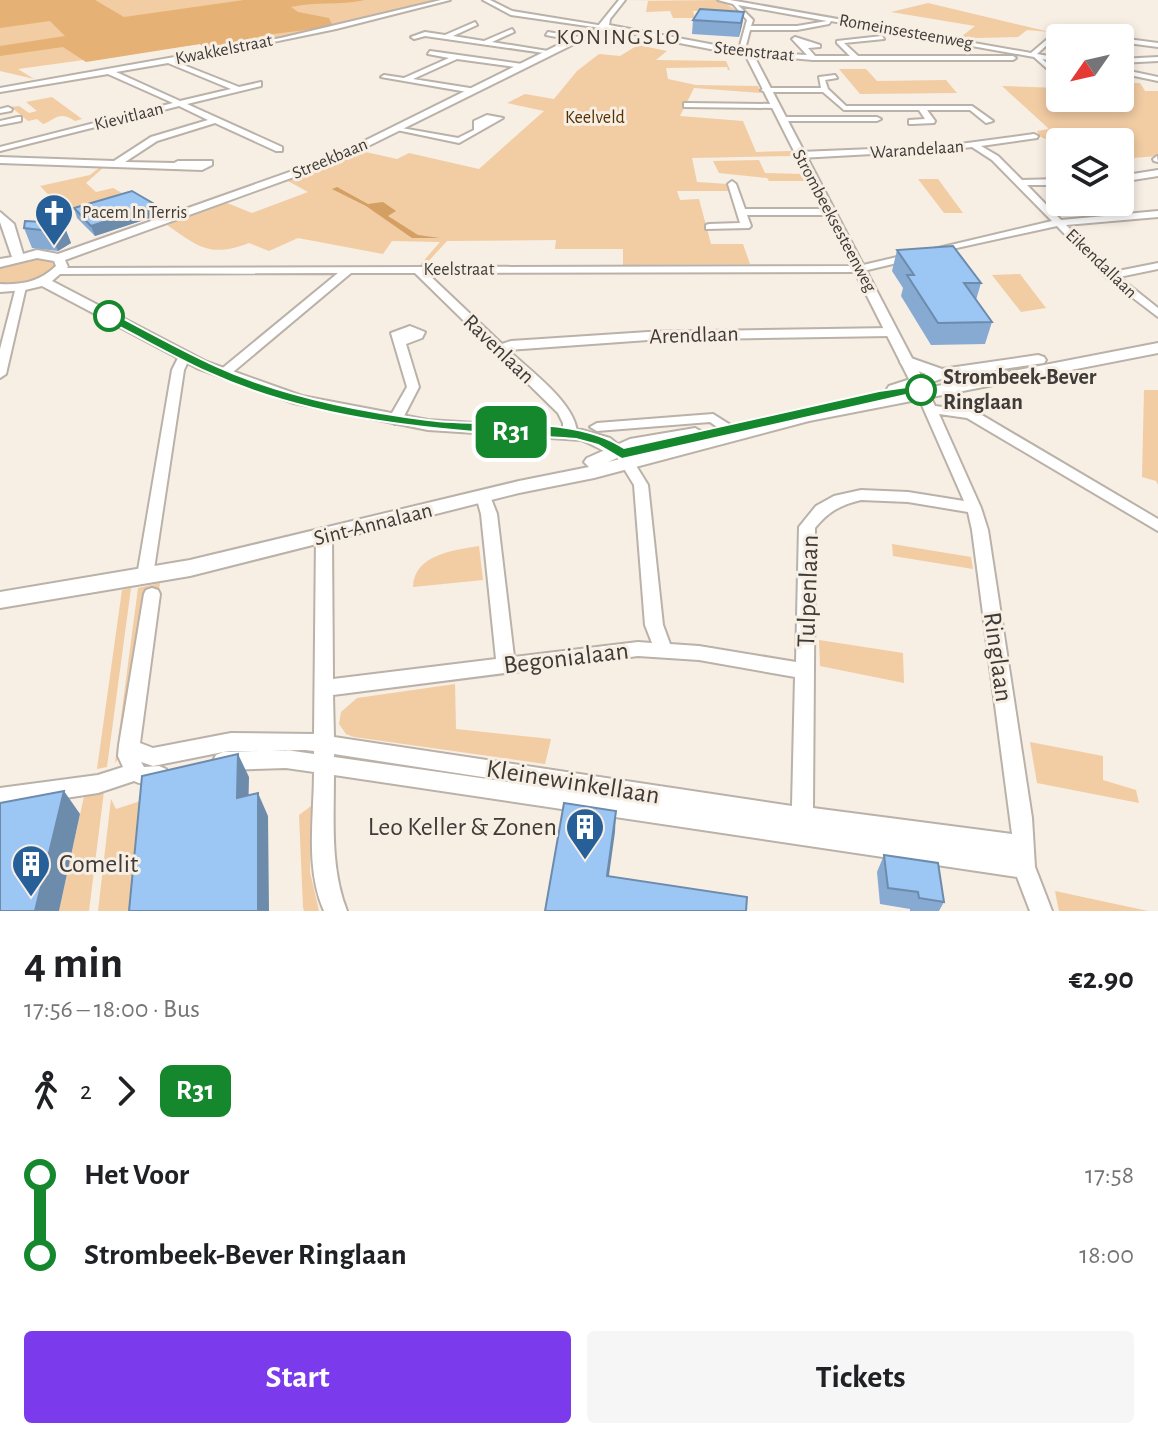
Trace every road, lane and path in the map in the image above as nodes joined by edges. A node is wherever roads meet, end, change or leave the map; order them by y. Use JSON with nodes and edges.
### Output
{"nodes":[{"id":1,"x":447,"y":0,"type":"edge"},
{"id":2,"x":486,"y":0,"type":"edge"},
{"id":3,"x":622,"y":0,"type":"edge"},
{"id":4,"x":721,"y":0,"type":"edge"},
{"id":5,"x":735,"y":4,"type":"junction"},
{"id":6,"x":834,"y":20,"type":"junction"},
{"id":7,"x":475,"y":24,"type":"dead end"},
{"id":8,"x":605,"y":25,"type":"junction"},
{"id":9,"x":750,"y":28,"type":"junction"},
{"id":10,"x":512,"y":31,"type":"dead end"},
{"id":11,"x":548,"y":34,"type":"dead end"},
{"id":12,"x":414,"y":37,"type":"dead end"},
{"id":13,"x":446,"y":37,"type":"junction"},
{"id":14,"x":882,"y":38,"type":"dead end"},
{"id":15,"x":578,"y":39,"type":"junction"},
{"id":16,"x":872,"y":39,"type":"junction"},
{"id":17,"x":486,"y":42,"type":"junction"},
{"id":18,"x":1134,"y":42,"type":"edge"},
{"id":19,"x":840,"y":44,"type":"junction"},
{"id":20,"x":827,"y":45,"type":"dead end"},
{"id":21,"x":1158,"y":45,"type":"edge"},
{"id":22,"x":1046,"y":46,"type":"edge"},
{"id":23,"x":801,"y":47,"type":"dead end"},
{"id":24,"x":893,"y":47,"type":"dead end"},
{"id":25,"x":551,"y":52,"type":"junction"},
{"id":26,"x":430,"y":53,"type":"dead end"},
{"id":27,"x":745,"y":54,"type":"junction"},
{"id":28,"x":456,"y":57,"type":"junction"},
{"id":29,"x":1035,"y":57,"type":"junction"},
{"id":30,"x":813,"y":58,"type":"junction"},
{"id":31,"x":856,"y":58,"type":"junction"},
{"id":32,"x":1046,"y":58,"type":"edge"},
{"id":33,"x":1156,"y":59,"type":"edge"},
{"id":34,"x":169,"y":61,"type":"junction"},
{"id":35,"x":1134,"y":61,"type":"edge"},
{"id":36,"x":522,"y":66,"type":"junction"},
{"id":37,"x":1046,"y":66,"type":"edge"},
{"id":38,"x":109,"y":72,"type":"junction"},
{"id":39,"x":1134,"y":74,"type":"edge"},
{"id":40,"x":384,"y":77,"type":"dead end"},
{"id":41,"x":835,"y":77,"type":"dead end"},
{"id":42,"x":1158,"y":79,"type":"edge"},
{"id":43,"x":406,"y":80,"type":"junction"},
{"id":44,"x":258,"y":84,"type":"dead end"},
{"id":45,"x":238,"y":89,"type":"junction"},
{"id":46,"x":0,"y":90,"type":"edge"},
{"id":47,"x":765,"y":90,"type":"junction"},
{"id":48,"x":825,"y":90,"type":"junction"},
{"id":49,"x":473,"y":91,"type":"junction"},
{"id":50,"x":934,"y":96,"type":"dead end"},
{"id":51,"x":181,"y":104,"type":"junction"},
{"id":52,"x":687,"y":105,"type":"dead end"},
{"id":53,"x":774,"y":106,"type":"junction"},
{"id":54,"x":944,"y":106,"type":"junction"},
{"id":55,"x":921,"y":108,"type":"junction"},
{"id":56,"x":18,"y":119,"type":"dead end"},
{"id":57,"x":788,"y":119,"type":"dead end"},
{"id":58,"x":877,"y":119,"type":"dead end"},
{"id":59,"x":212,"y":121,"type":"junction"},
{"id":60,"x":989,"y":121,"type":"dead end"},
{"id":61,"x":912,"y":122,"type":"dead end"},
{"id":62,"x":0,"y":123,"type":"edge"},
{"id":63,"x":396,"y":129,"type":"junction"},
{"id":64,"x":478,"y":131,"type":"dead end"},
{"id":65,"x":1034,"y":136,"type":"dead end"},
{"id":66,"x":975,"y":145,"type":"junction"},
{"id":67,"x":0,"y":149,"type":"edge"},
{"id":68,"x":279,"y":149,"type":"dead end"},
{"id":69,"x":800,"y":155,"type":"junction"},
{"id":70,"x":0,"y":160,"type":"edge"},
{"id":71,"x":117,"y":163,"type":"junction"},
{"id":72,"x":178,"y":164,"type":"dead end"},
{"id":73,"x":1158,"y":173,"type":"edge"},
{"id":74,"x":1134,"y":177,"type":"edge"},
{"id":75,"x":1046,"y":182,"type":"edge"},
{"id":76,"x":1019,"y":183,"type":"junction"},
{"id":77,"x":732,"y":184,"type":"dead end"},
{"id":78,"x":742,"y":212,"type":"junction"},
{"id":79,"x":829,"y":212,"type":"junction"},
{"id":80,"x":1158,"y":214,"type":"edge"},
{"id":81,"x":0,"y":215,"type":"edge"},
{"id":82,"x":1058,"y":223,"type":"junction"},
{"id":83,"x":746,"y":226,"type":"junction"},
{"id":84,"x":761,"y":226,"type":"dead end"},
{"id":85,"x":709,"y":227,"type":"dead end"},
{"id":86,"x":18,"y":257,"type":"junction"},
{"id":87,"x":0,"y":263,"type":"edge"},
{"id":88,"x":59,"y":264,"type":"junction"},
{"id":89,"x":1158,"y":266,"type":"edge"},
{"id":90,"x":859,"y":269,"type":"junction"},
{"id":91,"x":349,"y":270,"type":"junction"},
{"id":92,"x":418,"y":270,"type":"junction"},
{"id":93,"x":1111,"y":276,"type":"junction"},
{"id":94,"x":43,"y":281,"type":"junction"},
{"id":95,"x":21,"y":287,"type":"junction"},
{"id":96,"x":0,"y":288,"type":"edge"},
{"id":97,"x":1158,"y":314,"type":"edge"},
{"id":98,"x":891,"y":332,"type":"junction"},
{"id":99,"x":1158,"y":338,"type":"edge"},
{"id":100,"x":400,"y":342,"type":"dead end"},
{"id":101,"x":3,"y":347,"type":"edge"},
{"id":102,"x":1158,"y":348,"type":"edge"},
{"id":103,"x":498,"y":349,"type":"junction"},
{"id":104,"x":184,"y":357,"type":"junction"},
{"id":105,"x":908,"y":362,"type":"junction"},
{"id":106,"x":945,"y":373,"type":"junction"},
{"id":107,"x":0,"y":374,"type":"edge"},
{"id":108,"x":223,"y":374,"type":"junction"},
{"id":109,"x":922,"y":393,"type":"junction"},
{"id":110,"x":395,"y":420,"type":"junction"},
{"id":111,"x":725,"y":426,"type":"junction"},
{"id":112,"x":597,"y":427,"type":"dead end"},
{"id":113,"x":570,"y":434,"type":"junction"},
{"id":114,"x":623,"y":455,"type":"junction"},
{"id":115,"x":483,"y":496,"type":"junction"},
{"id":116,"x":974,"y":508,"type":"junction"},
{"id":117,"x":1158,"y":526,"type":"edge"},
{"id":118,"x":324,"y":537,"type":"junction"},
{"id":119,"x":148,"y":579,"type":"junction"},
{"id":120,"x":0,"y":592,"type":"edge"},
{"id":121,"x":0,"y":600,"type":"edge"},
{"id":122,"x":663,"y":649,"type":"junction"},
{"id":123,"x":506,"y":665,"type":"junction"},
{"id":124,"x":806,"y":671,"type":"junction"},
{"id":125,"x":325,"y":688,"type":"junction"},
{"id":126,"x":129,"y":745,"type":"junction"},
{"id":127,"x":325,"y":755,"type":"junction"},
{"id":128,"x":135,"y":772,"type":"junction"},
{"id":129,"x":0,"y":798,"type":"edge"},
{"id":130,"x":802,"y":825,"type":"junction"},
{"id":131,"x":1021,"y":845,"type":"junction"},
{"id":132,"x":1024,"y":867,"type":"junction"},
{"id":133,"x":336,"y":911,"type":"edge"},
{"id":134,"x":1041,"y":911,"type":"edge"}],
"edges":[{"from":1,"to":34,"type":"street","name":"Kwakkelstraat"},
{"from":2,"to":8,"type":"street","name":"Steenstraat"},
{"from":3,"to":8,"type":"street","name":"Streekbaan"},
{"from":4,"to":5,"type":"street","name":"Romeinsesteenweg"},
{"from":5,"to":6,"type":"street","name":"Romeinsesteenweg"},
{"from":5,"to":9,"type":"street"},
{"from":6,"to":9,"type":"street"},
{"from":6,"to":29,"type":"street","name":"Romeinsesteenweg"},
{"from":7,"to":13,"type":"street"},
{"from":8,"to":15,"type":"street","name":"Streekbaan"},
{"from":8,"to":27,"type":"street","name":"Steenstraat"},
{"from":9,"to":27,"type":"street"},
{"from":10,"to":17,"type":"street"},
{"from":11,"to":15,"type":"street"},
{"from":12,"to":13,"type":"street"},
{"from":13,"to":17,"type":"street"},
{"from":14,"to":16,"type":"street"},
{"from":15,"to":25,"type":"street","name":"Streekbaan"},
{"from":16,"to":19,"type":"street"},
{"from":16,"to":24,"type":"street"},
{"from":17,"to":25,"type":"street"},
{"from":18,"to":21,"type":"street"},
{"from":19,"to":20,"type":"street"},
{"from":19,"to":31,"type":"street"},
{"from":22,"to":29,"type":"street"},
{"from":23,"to":30,"type":"street"},
{"from":25,"to":36,"type":"street","name":"Streekbaan"},
{"from":26,"to":28,"type":"street"},
{"from":27,"to":30,"type":"street","name":"Steenstraat"},
{"from":27,"to":47,"type":"street","name":"Strombeeksesteenweg"},
{"from":28,"to":36,"type":"street"},
{"from":28,"to":43,"type":"street"},
{"from":29,"to":31,"type":"street","name":"Steenstraat"},
{"from":29,"to":32,"type":"street","name":"Romeinsesteenweg"},
{"from":29,"to":37,"type":"street"},
{"from":30,"to":31,"type":"street","name":"Steenstraat"},
{"from":33,"to":35,"type":"street"},
{"from":34,"to":38,"type":"street","name":"Kwakkelstraat"},
{"from":34,"to":45,"type":"street"},
{"from":36,"to":49,"type":"street","name":"Streekbaan"},
{"from":38,"to":46,"type":"street","name":"Kwakkelstraat"},
{"from":38,"to":51,"type":"street"},
{"from":39,"to":42,"type":"street"},
{"from":40,"to":43,"type":"street"},
{"from":41,"to":48,"type":"street"},
{"from":43,"to":49,"type":"street"},
{"from":44,"to":45,"type":"street","name":"Kievitlaan"},
{"from":45,"to":51,"type":"street","name":"Kievitlaan"},
{"from":47,"to":48,"type":"street"},
{"from":47,"to":53,"type":"street","name":"Strombeeksesteenweg"},
{"from":48,"to":55,"type":"street"},
{"from":49,"to":63,"type":"street","name":"Streekbaan"},
{"from":50,"to":54,"type":"street"},
{"from":51,"to":59,"type":"street"},
{"from":51,"to":67,"type":"street","name":"Kievitlaan"},
{"from":52,"to":53,"type":"street"},
{"from":53,"to":69,"type":"street","name":"Strombeeksesteenweg"},
{"from":54,"to":55,"type":"street"},
{"from":54,"to":60,"type":"street"},
{"from":55,"to":61,"type":"street"},
{"from":56,"to":62,"type":"street"},
{"from":57,"to":58,"type":"street","name":"Strombeeksesteenweg"},
{"from":59,"to":68,"type":"street"},
{"from":59,"to":71,"type":"street"},
{"from":63,"to":64,"type":"street"},
{"from":63,"to":88,"type":"street","name":"Streekbaan"},
{"from":65,"to":66,"type":"street","name":"Warandelaan"},
{"from":66,"to":69,"type":"street","name":"Warandelaan"},
{"from":66,"to":76,"type":"street","name":"Eikendallaan"},
{"from":69,"to":79,"type":"street","name":"Strombeeksesteenweg"},
{"from":70,"to":71,"type":"street"},
{"from":71,"to":72,"type":"street"},
{"from":73,"to":74,"type":"street"},
{"from":75,"to":76,"type":"street"},
{"from":76,"to":82,"type":"street","name":"Eikendallaan"},
{"from":77,"to":78,"type":"street"},
{"from":78,"to":79,"type":"street"},
{"from":78,"to":83,"type":"street"},
{"from":79,"to":90,"type":"street","name":"Strombeeksesteenweg"},
{"from":80,"to":82,"type":"street","name":"Keelstraat"},
{"from":81,"to":86,"type":"street"},
{"from":82,"to":90,"type":"street","name":"Keelstraat"},
{"from":82,"to":93,"type":"street","name":"Eikendallaan"},
{"from":83,"to":84,"type":"street"},
{"from":83,"to":85,"type":"street"},
{"from":86,"to":87,"type":"street","name":"Streekbaan"},
{"from":86,"to":88,"type":"street","name":"Streekbaan"},
{"from":88,"to":91,"type":"street","name":"Keelstraat"},
{"from":88,"to":94,"type":"street","name":"Streekbaan"},
{"from":89,"to":93,"type":"street"},
{"from":90,"to":92,"type":"street","name":"Keelstraat"},
{"from":90,"to":98,"type":"street","name":"Strombeeksesteenweg"},
{"from":91,"to":92,"type":"street","name":"Keelstraat"},
{"from":91,"to":108,"type":"street"},
{"from":92,"to":103,"type":"street","name":"Ravenlaan"},
{"from":93,"to":97,"type":"street","name":"Eikendallaan"},
{"from":94,"to":95,"type":"street","name":"Streekbaan"},
{"from":94,"to":104,"type":"street"},
{"from":95,"to":96,"type":"street","name":"Streekbaan"},
{"from":95,"to":101,"type":"street"},
{"from":98,"to":103,"type":"street","name":"Arendlaan"},
{"from":98,"to":105,"type":"street","name":"Strombeeksesteenweg"},
{"from":99,"to":106,"type":"main road","name":"Sint-Annalaan"},
{"from":100,"to":110,"type":"street"},
{"from":101,"to":107,"type":"street"},
{"from":102,"to":109,"type":"main road","name":"Sint-Annalaan"},
{"from":103,"to":113,"type":"street","name":"Ravenlaan"},
{"from":104,"to":108,"type":"street"},
{"from":104,"to":119,"type":"street"},
{"from":105,"to":106,"type":"main road"},
{"from":105,"to":109,"type":"street","name":"Strombeeksesteenweg"},
{"from":106,"to":109,"type":"main road","name":"Sint-Annalaan"},
{"from":108,"to":110,"type":"street"},
{"from":109,"to":111,"type":"main road","name":"Sint-Annalaan"},
{"from":109,"to":114,"type":"main road","name":"Sint-Annalaan"},
{"from":109,"to":116,"type":"street","name":"Ringlaan"},
{"from":109,"to":117,"type":"street"},
{"from":110,"to":113,"type":"street"},
{"from":111,"to":112,"type":"street","name":"Sint-Annalaan"},
{"from":111,"to":114,"type":"main road","name":"Sint-Annalaan"},
{"from":113,"to":114,"type":"street"},
{"from":114,"to":115,"type":"main road","name":"Sint-Annalaan"},
{"from":114,"to":122,"type":"street"},
{"from":115,"to":118,"type":"main road","name":"Sint-Annalaan"},
{"from":115,"to":123,"type":"street"},
{"from":116,"to":124,"type":"street","name":"Tulpenlaan"},
{"from":116,"to":131,"type":"street","name":"Ringlaan"},
{"from":118,"to":119,"type":"main road","name":"Sint-Annalaan"},
{"from":118,"to":125,"type":"street"},
{"from":119,"to":120,"type":"main road","name":"Sint-Annalaan"},
{"from":119,"to":121,"type":"main road","name":"Sint-Annalaan"},
{"from":119,"to":126,"type":"street"},
{"from":122,"to":123,"type":"street","name":"Begonialaan"},
{"from":122,"to":124,"type":"street","name":"Begonialaan"},
{"from":123,"to":125,"type":"street","name":"Begonialaan"},
{"from":124,"to":130,"type":"street","name":"Tulpenlaan"},
{"from":125,"to":127,"type":"street"},
{"from":126,"to":127,"type":"street","name":"Kleinewinkellaan"},
{"from":126,"to":128,"type":"street"},
{"from":127,"to":128,"type":"street","name":"Kleinewinkellaan"},
{"from":127,"to":130,"type":"street","name":"Kleinewinkellaan"},
{"from":127,"to":133,"type":"street"},
{"from":128,"to":129,"type":"street","name":"Kleinewinkellaan"},
{"from":130,"to":131,"type":"street","name":"Kleinewinkellaan"},
{"from":130,"to":132,"type":"street","name":"Kleinewinkellaan"},
{"from":131,"to":132,"type":"street","name":"Ringlaan"},
{"from":132,"to":134,"type":"street","name":"Ringlaan"}]}
